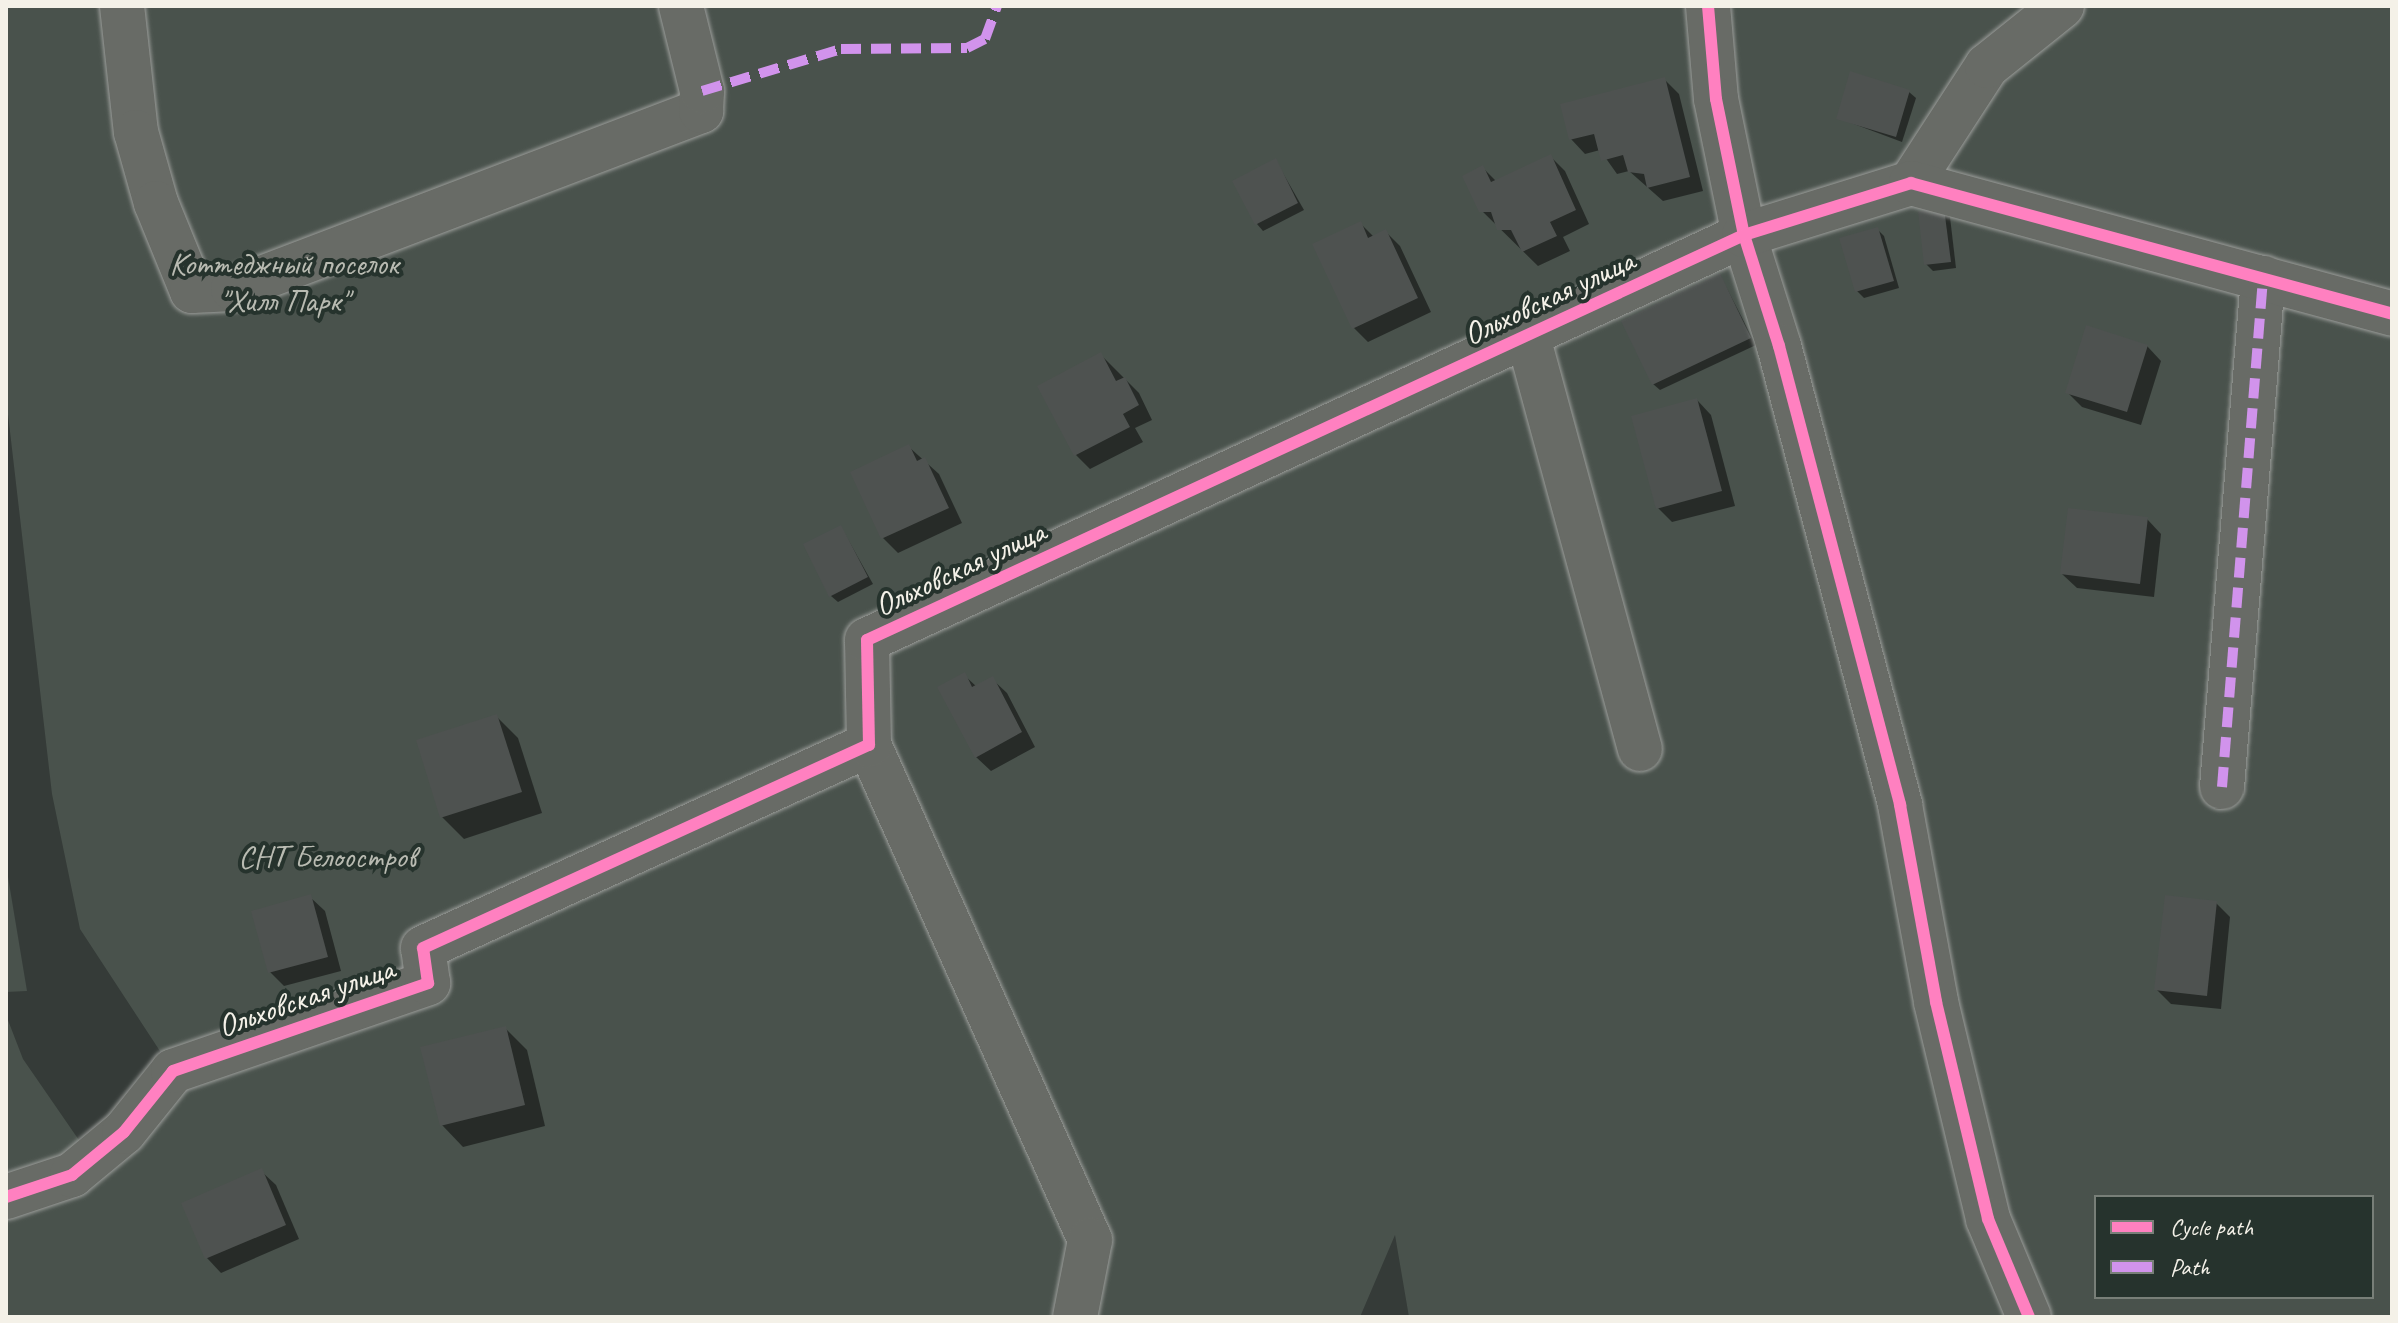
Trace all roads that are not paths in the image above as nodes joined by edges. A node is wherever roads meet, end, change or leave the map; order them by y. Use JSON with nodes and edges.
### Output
{"nodes":[{"id":1,"x":122,"y":6,"type":"edge"},
{"id":2,"x":681,"y":6,"type":"edge"},
{"id":3,"x":1708,"y":6,"type":"edge"},
{"id":4,"x":2062,"y":6,"type":"edge"},
{"id":5,"x":1911,"y":183,"type":"junction"},
{"id":6,"x":1744,"y":235,"type":"junction"},
{"id":7,"x":2263,"y":278,"type":"junction"},
{"id":8,"x":2392,"y":314,"type":"edge"},
{"id":9,"x":1528,"y":337,"type":"junction"},
{"id":10,"x":869,"y":745,"type":"junction"},
{"id":11,"x":1640,"y":749,"type":"dead end"},
{"id":12,"x":2222,"y":787,"type":"dead end"},
{"id":13,"x":6,"y":1197,"type":"edge"},
{"id":14,"x":1075,"y":1317,"type":"edge"},
{"id":15,"x":2029,"y":1317,"type":"edge"}],
"edges":[{"from":1,"to":2,"type":"street"},
{"from":3,"to":6,"type":"street"},
{"from":4,"to":5,"type":"street"},
{"from":5,"to":6,"type":"street","name":"Ольховская улица"},
{"from":5,"to":7,"type":"street"},
{"from":6,"to":9,"type":"street","name":"Ольховская улица"},
{"from":6,"to":15,"type":"street"},
{"from":7,"to":8,"type":"street"},
{"from":7,"to":12,"type":"street"},
{"from":9,"to":10,"type":"street","name":"Ольховская улица"},
{"from":9,"to":11,"type":"street"},
{"from":10,"to":13,"type":"street","name":"Ольховская улица"},
{"from":10,"to":14,"type":"street"}]}
